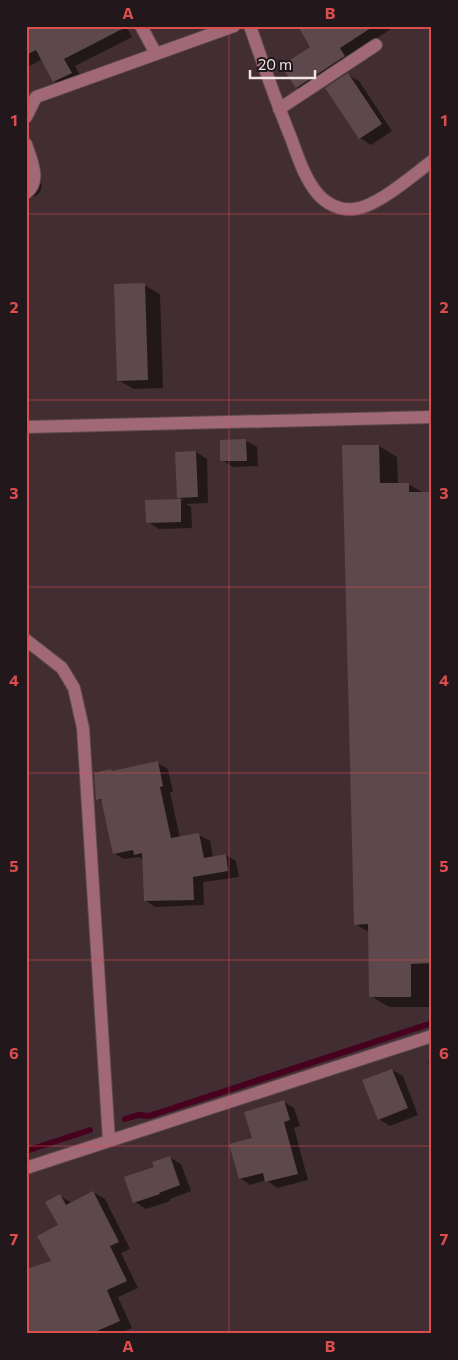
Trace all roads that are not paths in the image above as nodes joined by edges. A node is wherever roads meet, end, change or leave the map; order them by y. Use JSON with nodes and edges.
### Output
{"nodes":[{"id":1,"x":141,"y":26,"type":"edge"},
{"id":2,"x":234,"y":26,"type":"edge"},
{"id":3,"x":250,"y":26,"type":"edge"},
{"id":4,"x":376,"y":45,"type":"dead end"},
{"id":5,"x":156,"y":54,"type":"junction"},
{"id":6,"x":280,"y":109,"type":"junction"},
{"id":7,"x":26,"y":117,"type":"edge"},
{"id":8,"x":26,"y":144,"type":"edge"},
{"id":9,"x":432,"y":161,"type":"edge"},
{"id":10,"x":26,"y":193,"type":"edge"},
{"id":11,"x":432,"y":418,"type":"edge"},
{"id":12,"x":26,"y":427,"type":"edge"},
{"id":13,"x":26,"y":640,"type":"edge"},
{"id":14,"x":432,"y":1036,"type":"edge"},
{"id":15,"x":109,"y":1141,"type":"junction"},
{"id":16,"x":26,"y":1168,"type":"edge"}],
"edges":[{"from":1,"to":5,"type":"street"},
{"from":2,"to":5,"type":"street"},
{"from":3,"to":6,"type":"street"},
{"from":4,"to":6,"type":"street"},
{"from":5,"to":7,"type":"street"},
{"from":6,"to":9,"type":"street"},
{"from":8,"to":10,"type":"street"},
{"from":11,"to":12,"type":"street"},
{"from":13,"to":15,"type":"street"},
{"from":14,"to":15,"type":"street"},
{"from":15,"to":16,"type":"street"}]}
